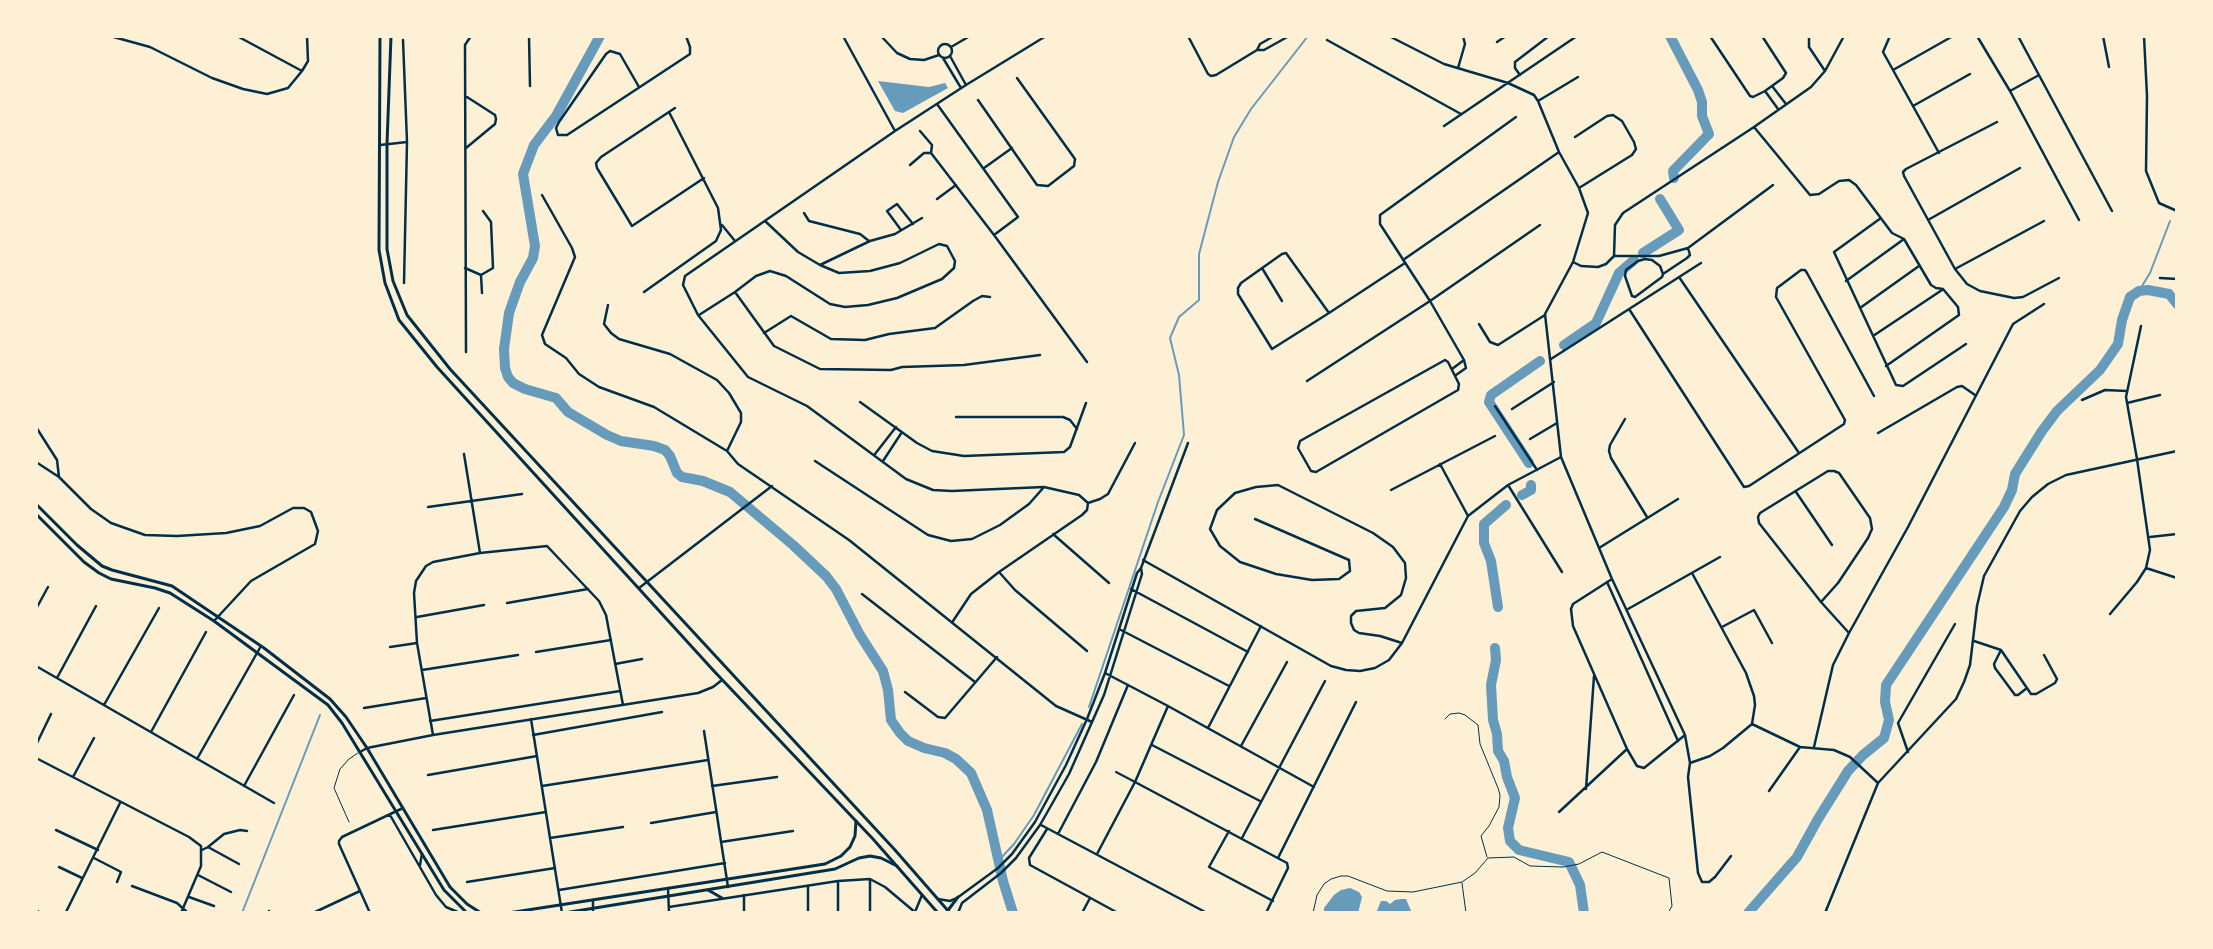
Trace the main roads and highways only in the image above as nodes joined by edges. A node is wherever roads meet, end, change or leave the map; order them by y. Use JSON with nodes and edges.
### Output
{"nodes":[{"id":1,"x":380,"y":36,"type":"edge"},
{"id":2,"x":391,"y":36,"type":"edge"},
{"id":3,"x":36,"y":504,"type":"edge"},
{"id":4,"x":36,"y":514,"type":"edge"},
{"id":5,"x":856,"y":821,"type":"junction"},
{"id":6,"x":897,"y":866,"type":"junction"},
{"id":7,"x":708,"y":890,"type":"junction"},
{"id":8,"x":958,"y":897,"type":"road end"},
{"id":9,"x":722,"y":898,"type":"road end"},
{"id":10,"x":593,"y":911,"type":"edge"},
{"id":11,"x":947,"y":912,"type":"edge"},
{"id":12,"x":467,"y":913,"type":"edge"},
{"id":13,"x":481,"y":913,"type":"edge"},
{"id":14,"x":508,"y":913,"type":"edge"},
{"id":15,"x":563,"y":913,"type":"edge"},
{"id":16,"x":938,"y":913,"type":"edge"}],
"edges":[{"from":1,"to":5,"type":"main road"},
{"from":2,"to":11,"type":"main road"},
{"from":3,"to":13,"type":"main road"},
{"from":4,"to":12,"type":"main road"},
{"from":5,"to":6,"type":"main road"},
{"from":5,"to":14,"type":"main road"},
{"from":6,"to":7,"type":"main road"},
{"from":6,"to":16,"type":"main road"},
{"from":7,"to":9,"type":"main road"},
{"from":7,"to":10,"type":"main road"},
{"from":8,"to":11,"type":"main road"},
{"from":10,"to":15,"type":"main road"}]}
